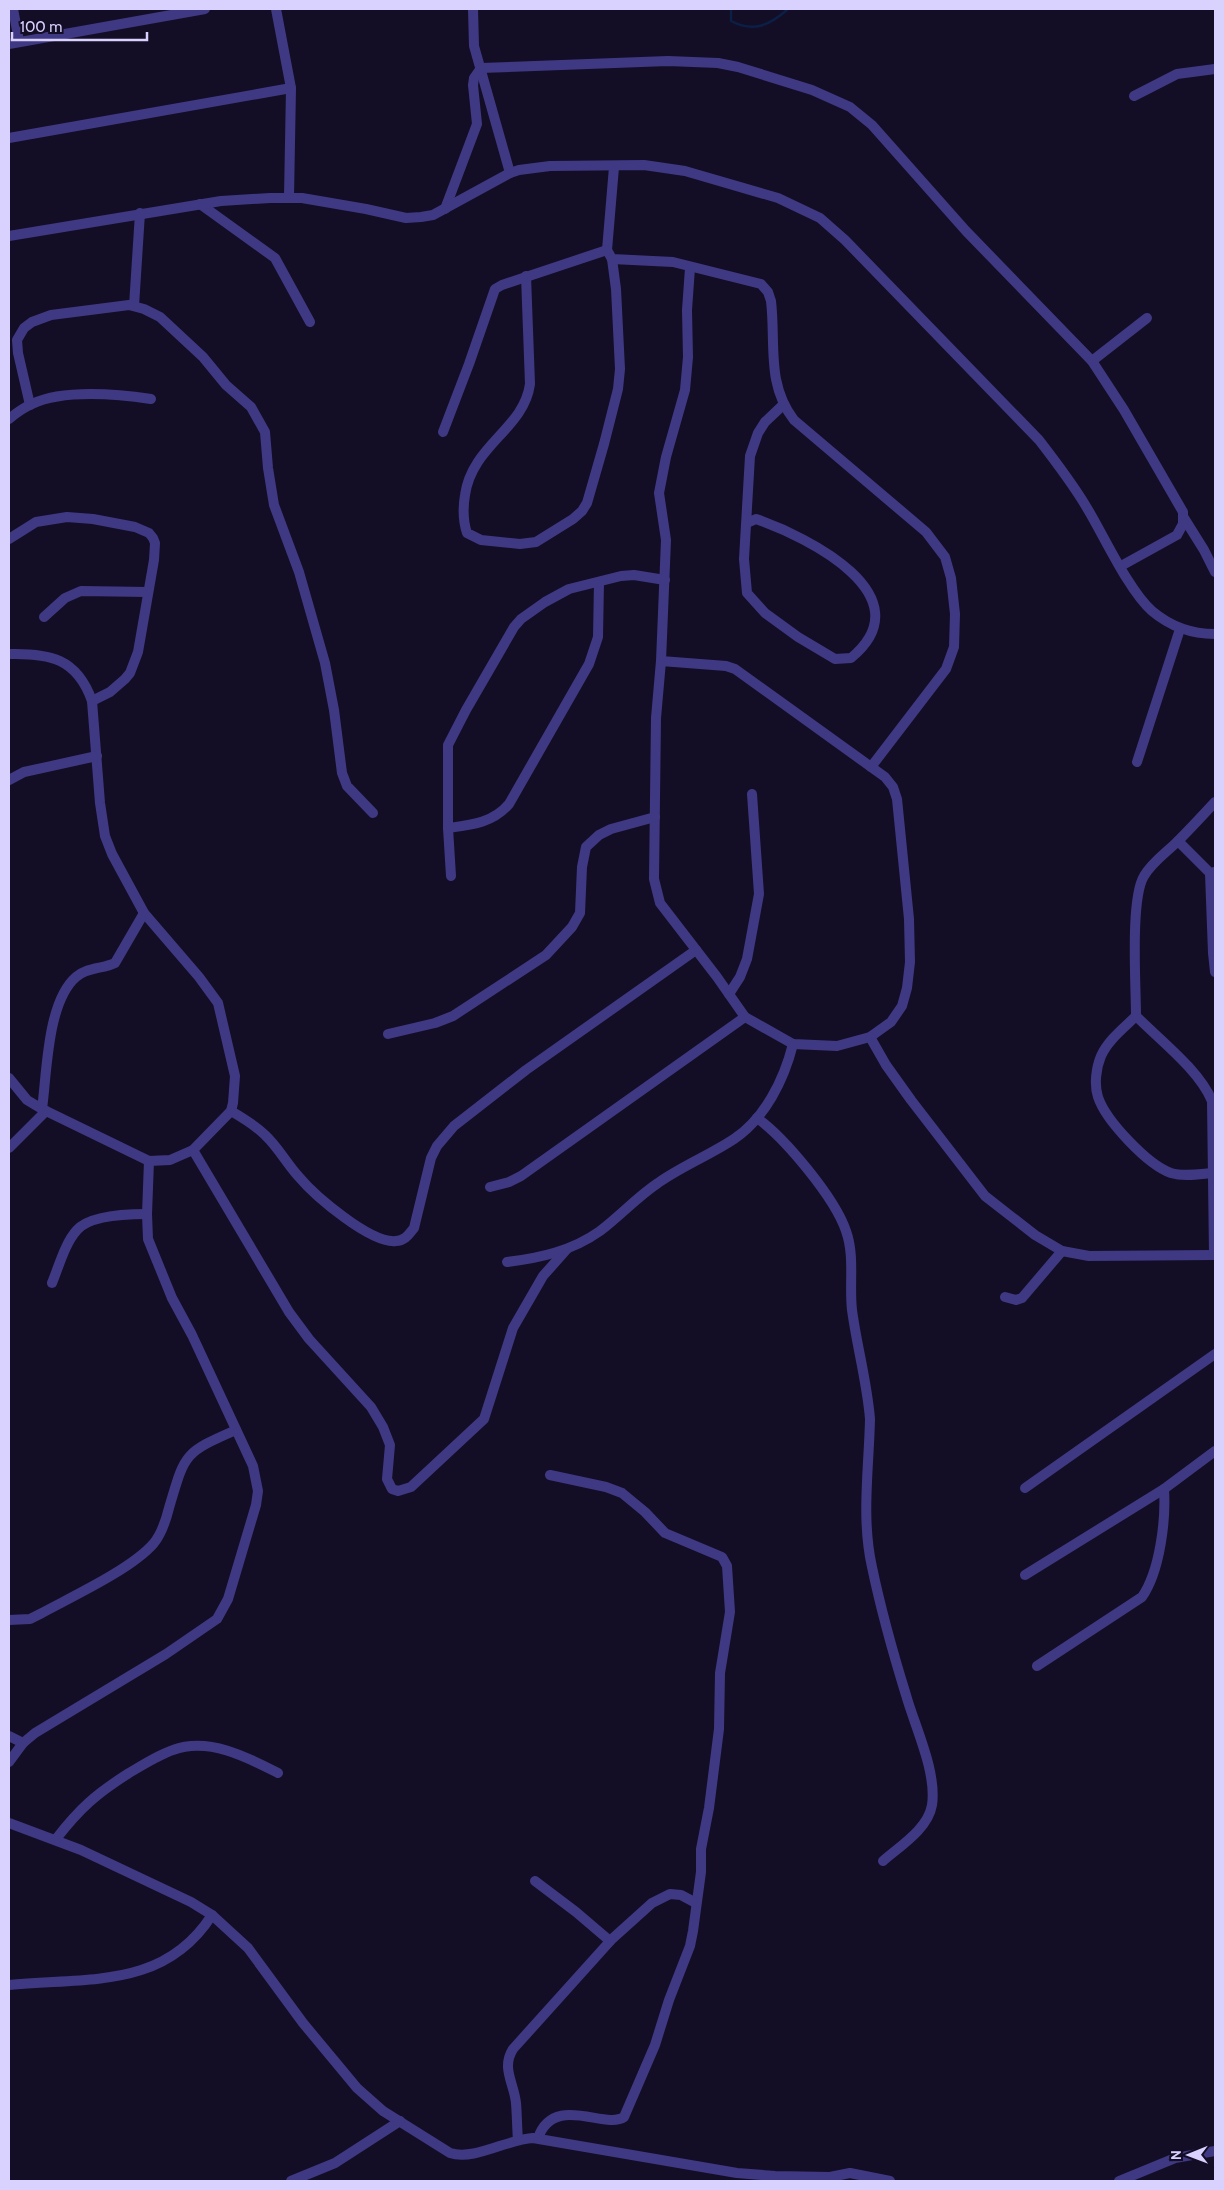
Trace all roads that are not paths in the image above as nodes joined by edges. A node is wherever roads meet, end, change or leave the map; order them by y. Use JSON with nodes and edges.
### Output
{"nodes":[{"id":1,"x":14,"y":9,"type":"edge"},
{"id":2,"x":205,"y":9,"type":"edge"},
{"id":3,"x":276,"y":9,"type":"edge"},
{"id":4,"x":473,"y":9,"type":"edge"},
{"id":5,"x":14,"y":42,"type":"edge"},
{"id":6,"x":481,"y":68,"type":"junction"},
{"id":7,"x":1215,"y":69,"type":"edge"},
{"id":8,"x":291,"y":88,"type":"junction"},
{"id":9,"x":1134,"y":96,"type":"dead end"},
{"id":10,"x":9,"y":138,"type":"edge"},
{"id":11,"x":614,"y":167,"type":"junction"},
{"id":12,"x":510,"y":173,"type":"junction"},
{"id":13,"x":289,"y":197,"type":"junction"},
{"id":14,"x":200,"y":204,"type":"junction"},
{"id":15,"x":445,"y":209,"type":"junction"},
{"id":16,"x":140,"y":213,"type":"junction"},
{"id":17,"x":9,"y":236,"type":"edge"},
{"id":18,"x":610,"y":254,"type":"junction"},
{"id":19,"x":690,"y":268,"type":"junction"},
{"id":20,"x":526,"y":276,"type":"junction"},
{"id":21,"x":134,"y":306,"type":"junction"},
{"id":22,"x":1148,"y":318,"type":"dead end"},
{"id":23,"x":310,"y":322,"type":"dead end"},
{"id":24,"x":1092,"y":361,"type":"junction"},
{"id":25,"x":151,"y":399,"type":"dead end"},
{"id":26,"x":782,"y":404,"type":"junction"},
{"id":27,"x":30,"y":405,"type":"junction"},
{"id":28,"x":9,"y":418,"type":"edge"},
{"id":29,"x":443,"y":432,"type":"dead end"},
{"id":30,"x":1184,"y":518,"type":"junction"},
{"id":31,"x":747,"y":523,"type":"junction"},
{"id":32,"x":9,"y":540,"type":"edge"},
{"id":33,"x":1121,"y":566,"type":"junction"},
{"id":34,"x":1215,"y":572,"type":"edge"},
{"id":35,"x":665,"y":580,"type":"junction"},
{"id":36,"x":599,"y":582,"type":"junction"},
{"id":37,"x":147,"y":592,"type":"junction"},
{"id":38,"x":44,"y":617,"type":"dead end"},
{"id":39,"x":1180,"y":629,"type":"junction"},
{"id":40,"x":1215,"y":634,"type":"edge"},
{"id":41,"x":9,"y":654,"type":"edge"},
{"id":42,"x":661,"y":661,"type":"junction"},
{"id":43,"x":92,"y":701,"type":"junction"},
{"id":44,"x":97,"y":756,"type":"junction"},
{"id":45,"x":1137,"y":762,"type":"dead end"},
{"id":46,"x":871,"y":767,"type":"junction"},
{"id":47,"x":9,"y":780,"type":"edge"},
{"id":48,"x":752,"y":794,"type":"dead end"},
{"id":49,"x":1215,"y":802,"type":"edge"},
{"id":50,"x":373,"y":813,"type":"dead end"},
{"id":51,"x":654,"y":817,"type":"junction"},
{"id":52,"x":448,"y":828,"type":"junction"},
{"id":53,"x":1178,"y":841,"type":"junction"},
{"id":54,"x":1213,"y":873,"type":"edge"},
{"id":55,"x":451,"y":876,"type":"dead end"},
{"id":56,"x":144,"y":913,"type":"junction"},
{"id":57,"x":696,"y":950,"type":"junction"},
{"id":58,"x":1214,"y":953,"type":"edge"},
{"id":59,"x":1215,"y":972,"type":"edge"},
{"id":60,"x":729,"y":994,"type":"junction"},
{"id":61,"x":1136,"y":1016,"type":"junction"},
{"id":62,"x":744,"y":1017,"type":"junction"},
{"id":63,"x":388,"y":1034,"type":"dead end"},
{"id":64,"x":870,"y":1037,"type":"junction"},
{"id":65,"x":793,"y":1044,"type":"junction"},
{"id":66,"x":9,"y":1078,"type":"edge"},
{"id":67,"x":44,"y":1110,"type":"junction"},
{"id":68,"x":230,"y":1111,"type":"junction"},
{"id":69,"x":757,"y":1118,"type":"junction"},
{"id":70,"x":9,"y":1148,"type":"edge"},
{"id":71,"x":193,"y":1150,"type":"junction"},
{"id":72,"x":149,"y":1161,"type":"junction"},
{"id":73,"x":1213,"y":1173,"type":"junction"},
{"id":74,"x":490,"y":1187,"type":"dead end"},
{"id":75,"x":147,"y":1214,"type":"junction"},
{"id":76,"x":567,"y":1249,"type":"junction"},
{"id":77,"x":1062,"y":1251,"type":"junction"},
{"id":78,"x":1215,"y":1255,"type":"edge"},
{"id":79,"x":507,"y":1262,"type":"dead end"},
{"id":80,"x":52,"y":1283,"type":"dead end"},
{"id":81,"x":1005,"y":1297,"type":"dead end"},
{"id":82,"x":1215,"y":1354,"type":"edge"},
{"id":83,"x":236,"y":1430,"type":"junction"},
{"id":84,"x":1215,"y":1451,"type":"edge"},
{"id":85,"x":550,"y":1475,"type":"dead end"},
{"id":86,"x":1025,"y":1488,"type":"dead end"},
{"id":87,"x":1164,"y":1489,"type":"junction"},
{"id":88,"x":1025,"y":1575,"type":"dead end"},
{"id":89,"x":9,"y":1620,"type":"edge"},
{"id":90,"x":1037,"y":1666,"type":"dead end"},
{"id":91,"x":9,"y":1736,"type":"edge"},
{"id":92,"x":23,"y":1743,"type":"junction"},
{"id":93,"x":9,"y":1762,"type":"edge"},
{"id":94,"x":278,"y":1773,"type":"dead end"},
{"id":95,"x":9,"y":1823,"type":"edge"},
{"id":96,"x":56,"y":1839,"type":"junction"},
{"id":97,"x":883,"y":1861,"type":"dead end"},
{"id":98,"x":535,"y":1881,"type":"dead end"},
{"id":99,"x":696,"y":1903,"type":"junction"},
{"id":100,"x":212,"y":1915,"type":"junction"},
{"id":101,"x":610,"y":1942,"type":"junction"},
{"id":102,"x":9,"y":1985,"type":"edge"},
{"id":103,"x":400,"y":2121,"type":"junction"},
{"id":104,"x":538,"y":2138,"type":"junction"},
{"id":105,"x":518,"y":2140,"type":"junction"},
{"id":106,"x":1215,"y":2150,"type":"edge"},
{"id":107,"x":834,"y":2179,"type":"edge"},
{"id":108,"x":290,"y":2181,"type":"edge"},
{"id":109,"x":890,"y":2181,"type":"edge"},
{"id":110,"x":1119,"y":2181,"type":"edge"}],
"edges":[{"from":1,"to":5,"type":"street"},
{"from":2,"to":5,"type":"street"},
{"from":3,"to":8,"type":"street"},
{"from":4,"to":6,"type":"street"},
{"from":6,"to":12,"type":"street"},
{"from":6,"to":15,"type":"street"},
{"from":6,"to":24,"type":"street"},
{"from":7,"to":9,"type":"street"},
{"from":8,"to":10,"type":"street"},
{"from":8,"to":13,"type":"street"},
{"from":11,"to":12,"type":"street"},
{"from":11,"to":18,"type":"street"},
{"from":11,"to":33,"type":"street"},
{"from":12,"to":15,"type":"street"},
{"from":13,"to":14,"type":"street"},
{"from":13,"to":15,"type":"street"},
{"from":14,"to":16,"type":"street"},
{"from":14,"to":23,"type":"street"},
{"from":16,"to":17,"type":"street"},
{"from":16,"to":21,"type":"street"},
{"from":18,"to":19,"type":"street"},
{"from":18,"to":20,"type":"street"},
{"from":18,"to":20,"type":"street"},
{"from":19,"to":26,"type":"street"},
{"from":19,"to":35,"type":"street"},
{"from":20,"to":29,"type":"street"},
{"from":21,"to":27,"type":"street"},
{"from":21,"to":50,"type":"street"},
{"from":22,"to":24,"type":"street"},
{"from":24,"to":30,"type":"street"},
{"from":25,"to":27,"type":"street"},
{"from":26,"to":31,"type":"street"},
{"from":26,"to":46,"type":"street"},
{"from":27,"to":28,"type":"street"},
{"from":30,"to":33,"type":"street"},
{"from":30,"to":34,"type":"street"},
{"from":31,"to":31,"type":"street"},
{"from":32,"to":37,"type":"street"},
{"from":33,"to":39,"type":"street"},
{"from":35,"to":36,"type":"street"},
{"from":35,"to":42,"type":"street"},
{"from":36,"to":52,"type":"street"},
{"from":36,"to":52,"type":"street"},
{"from":37,"to":38,"type":"street"},
{"from":37,"to":43,"type":"street"},
{"from":39,"to":40,"type":"street"},
{"from":39,"to":45,"type":"street"},
{"from":41,"to":43,"type":"street"},
{"from":42,"to":46,"type":"street"},
{"from":42,"to":51,"type":"street"},
{"from":43,"to":44,"type":"street"},
{"from":44,"to":47,"type":"street"},
{"from":44,"to":56,"type":"street"},
{"from":46,"to":64,"type":"street"},
{"from":48,"to":60,"type":"street"},
{"from":49,"to":53,"type":"street"},
{"from":51,"to":57,"type":"street"},
{"from":51,"to":63,"type":"street"},
{"from":52,"to":55,"type":"street"},
{"from":53,"to":54,"type":"street"},
{"from":53,"to":61,"type":"street"},
{"from":54,"to":58,"type":"street"},
{"from":56,"to":67,"type":"street"},
{"from":56,"to":68,"type":"street"},
{"from":57,"to":60,"type":"street"},
{"from":57,"to":68,"type":"street"},
{"from":58,"to":59,"type":"street"},
{"from":60,"to":62,"type":"street"},
{"from":61,"to":73,"type":"street"},
{"from":61,"to":73,"type":"street"},
{"from":62,"to":65,"type":"street"},
{"from":62,"to":74,"type":"street"},
{"from":64,"to":65,"type":"street"},
{"from":64,"to":77,"type":"street"},
{"from":65,"to":69,"type":"street"},
{"from":66,"to":67,"type":"street"},
{"from":67,"to":70,"type":"street"},
{"from":67,"to":72,"type":"street"},
{"from":68,"to":71,"type":"street"},
{"from":69,"to":76,"type":"street"},
{"from":69,"to":97,"type":"street"},
{"from":71,"to":72,"type":"street"},
{"from":71,"to":76,"type":"street"},
{"from":72,"to":75,"type":"street"},
{"from":73,"to":78,"type":"street"},
{"from":75,"to":80,"type":"street"},
{"from":75,"to":83,"type":"street"},
{"from":76,"to":79,"type":"street"},
{"from":77,"to":78,"type":"street"},
{"from":77,"to":81,"type":"street"},
{"from":82,"to":86,"type":"street"},
{"from":83,"to":89,"type":"street"},
{"from":83,"to":92,"type":"street"},
{"from":84,"to":87,"type":"street"},
{"from":85,"to":99,"type":"street"},
{"from":87,"to":88,"type":"street"},
{"from":87,"to":90,"type":"street"},
{"from":91,"to":92,"type":"street"},
{"from":92,"to":93,"type":"street"},
{"from":94,"to":96,"type":"street"},
{"from":95,"to":96,"type":"street"},
{"from":96,"to":100,"type":"street"},
{"from":98,"to":101,"type":"street"},
{"from":99,"to":101,"type":"street"},
{"from":99,"to":104,"type":"street"},
{"from":100,"to":102,"type":"street"},
{"from":100,"to":103,"type":"street"},
{"from":101,"to":105,"type":"street"},
{"from":103,"to":105,"type":"street"},
{"from":103,"to":108,"type":"street"},
{"from":104,"to":105,"type":"street"},
{"from":104,"to":107,"type":"street"},
{"from":106,"to":110,"type":"street"},
{"from":107,"to":109,"type":"street"}]}
